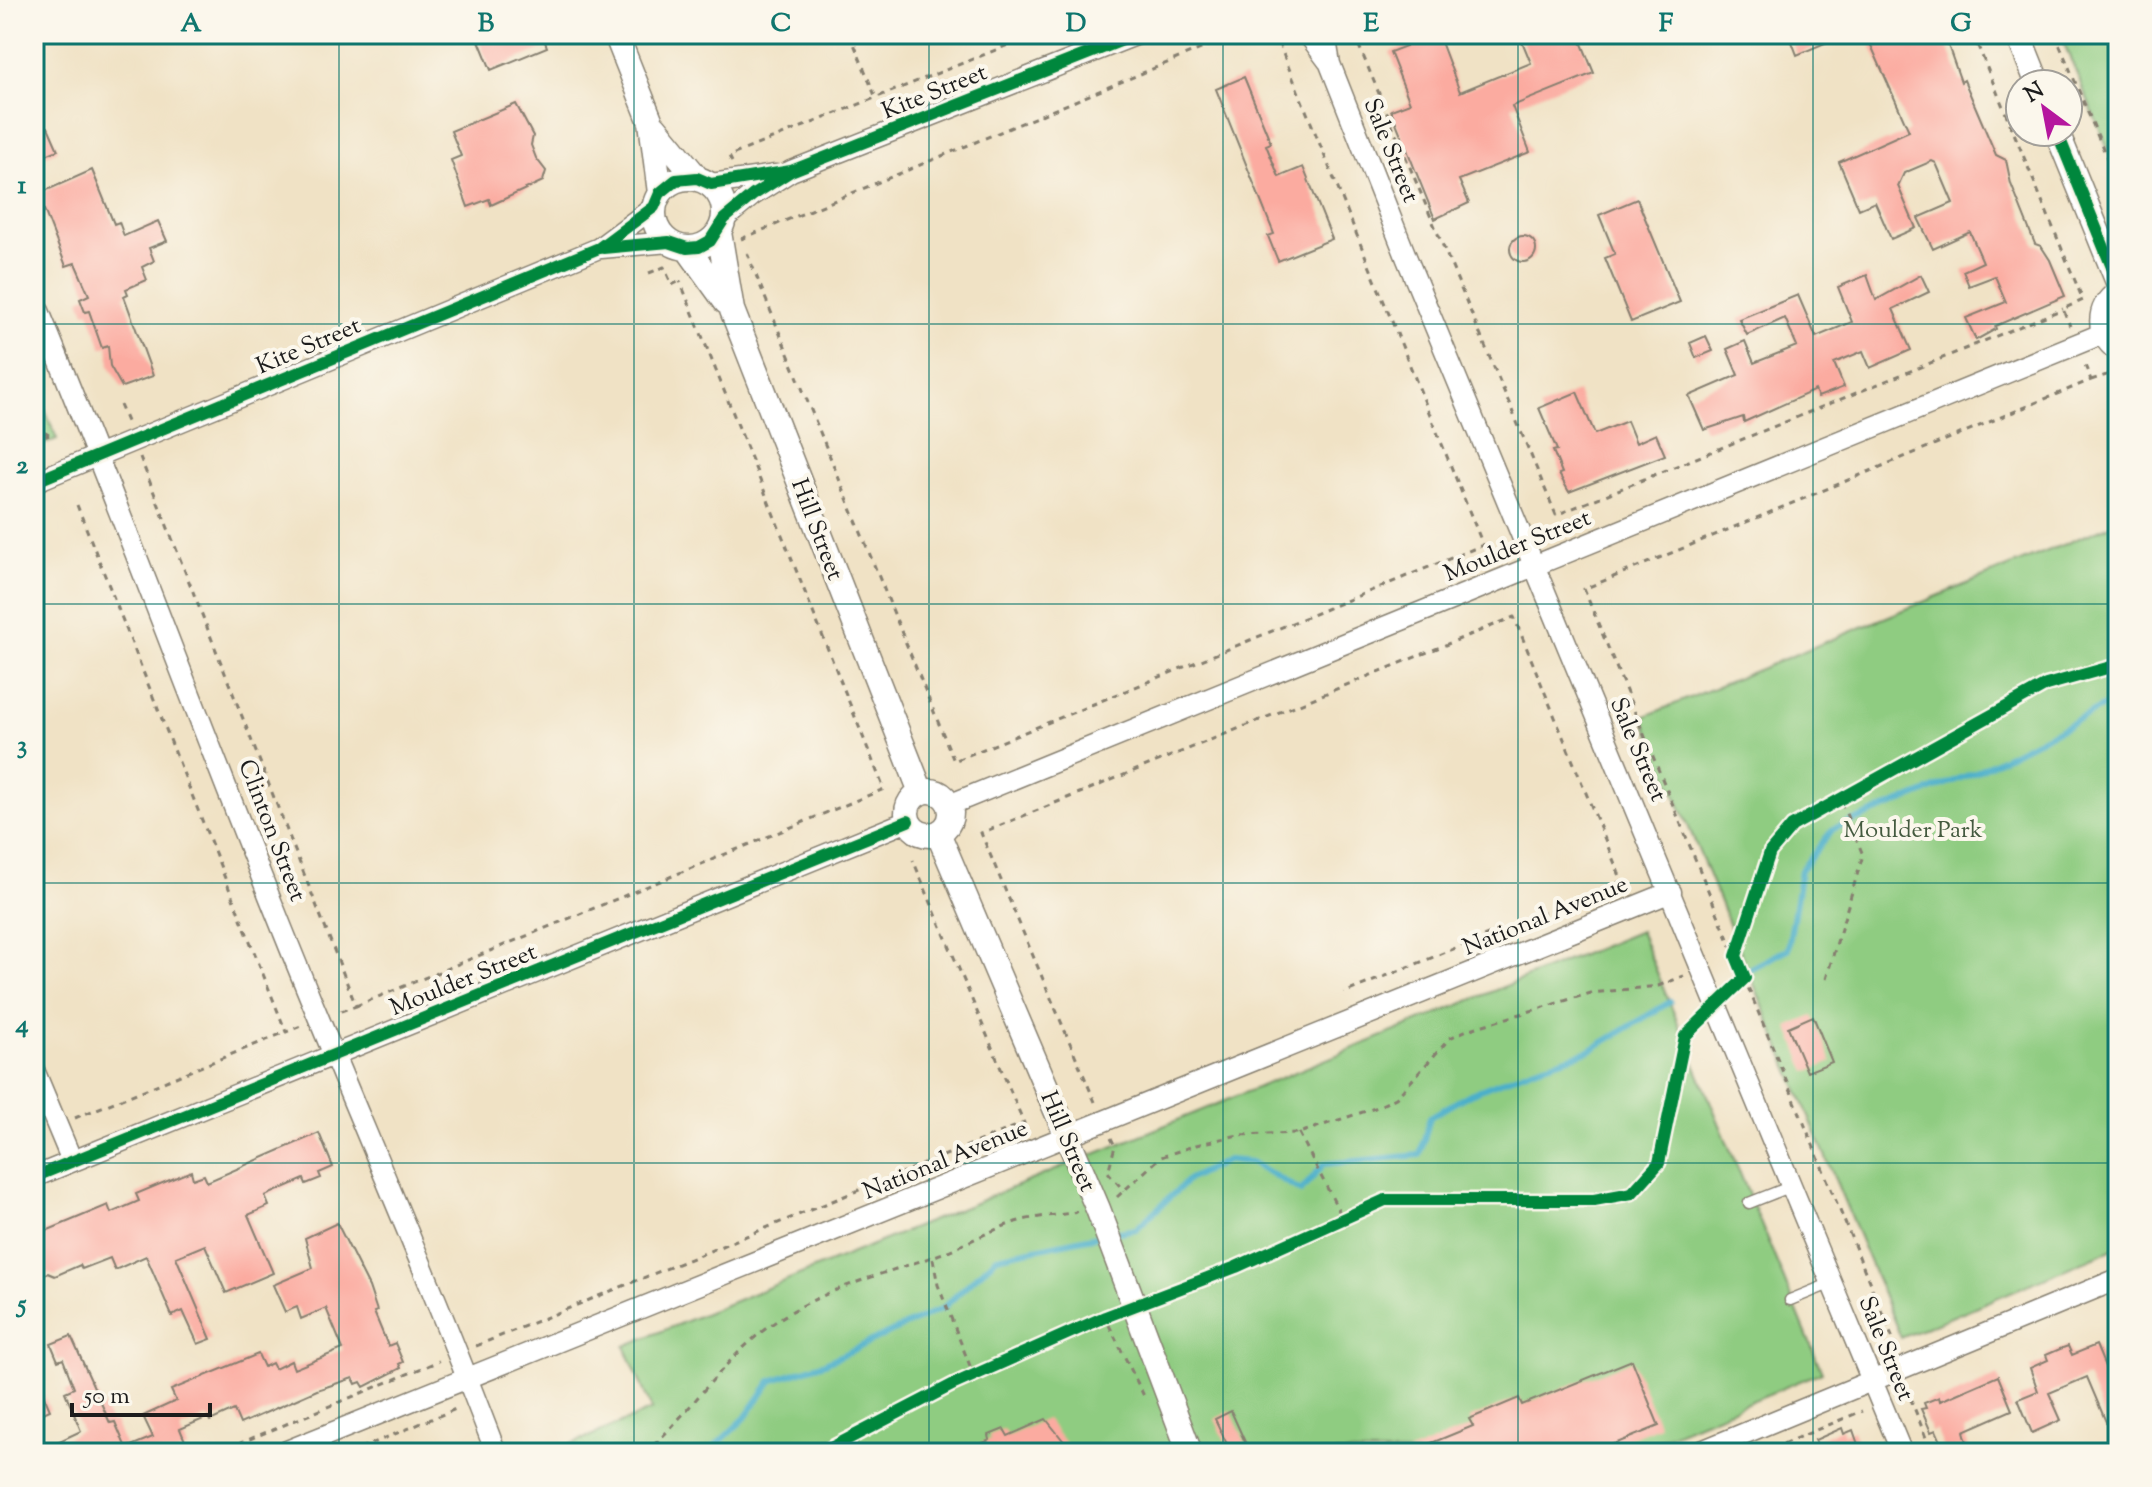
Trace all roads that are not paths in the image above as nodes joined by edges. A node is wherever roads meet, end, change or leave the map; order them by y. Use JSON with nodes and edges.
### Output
{"nodes":[{"id":1,"x":616,"y":34,"type":"edge"},
{"id":2,"x":1138,"y":34,"type":"edge"},
{"id":3,"x":1308,"y":34,"type":"edge"},
{"id":4,"x":1325,"y":34,"type":"edge"},
{"id":5,"x":2018,"y":34,"type":"edge"},
{"id":6,"x":1330,"y":64,"type":"junction"},
{"id":7,"x":2032,"y":68,"type":"edge"},
{"id":8,"x":651,"y":122,"type":"junction"},
{"id":9,"x":2064,"y":148,"type":"edge"},
{"id":10,"x":791,"y":171,"type":"junction"},
{"id":11,"x":704,"y":181,"type":"junction"},
{"id":12,"x":657,"y":200,"type":"junction"},
{"id":13,"x":722,"y":225,"type":"junction"},
{"id":14,"x":678,"y":245,"type":"junction"},
{"id":15,"x":599,"y":248,"type":"junction"},
{"id":16,"x":714,"y":268,"type":"junction"},
{"id":17,"x":2118,"y":282,"type":"edge"},
{"id":18,"x":2118,"y":293,"type":"edge"},
{"id":19,"x":34,"y":299,"type":"edge"},
{"id":20,"x":2111,"y":341,"type":"edge"},
{"id":21,"x":99,"y":456,"type":"junction"},
{"id":22,"x":34,"y":482,"type":"edge"},
{"id":23,"x":1535,"y":566,"type":"junction"},
{"id":24,"x":921,"y":792,"type":"junction"},
{"id":25,"x":949,"y":805,"type":"junction"},
{"id":26,"x":908,"y":821,"type":"junction"},
{"id":27,"x":938,"y":833,"type":"junction"},
{"id":28,"x":1671,"y":892,"type":"junction"},
{"id":29,"x":334,"y":1055,"type":"junction"},
{"id":30,"x":34,"y":1070,"type":"edge"},
{"id":31,"x":1067,"y":1138,"type":"junction"},
{"id":32,"x":72,"y":1161,"type":"junction"},
{"id":33,"x":34,"y":1177,"type":"edge"},
{"id":34,"x":1793,"y":1185,"type":"junction"},
{"id":35,"x":1749,"y":1203,"type":"dead end"},
{"id":36,"x":2118,"y":1279,"type":"edge"},
{"id":37,"x":1833,"y":1282,"type":"junction"},
{"id":38,"x":1790,"y":1300,"type":"dead end"},
{"id":39,"x":468,"y":1377,"type":"junction"},
{"id":40,"x":1871,"y":1381,"type":"junction"},
{"id":41,"x":282,"y":1453,"type":"edge"},
{"id":42,"x":496,"y":1453,"type":"edge"},
{"id":43,"x":1190,"y":1453,"type":"edge"},
{"id":44,"x":1697,"y":1453,"type":"edge"},
{"id":45,"x":1902,"y":1453,"type":"edge"}],
"edges":[{"from":1,"to":8,"type":"street"},
{"from":2,"to":10,"type":"street","name":"Kite Street"},
{"from":3,"to":6,"type":"street","name":"Sale Street"},
{"from":4,"to":6,"type":"street","name":"Sale Street"},
{"from":5,"to":7,"type":"street"},
{"from":6,"to":23,"type":"street","name":"Sale Street"},
{"from":8,"to":11,"type":"street"},
{"from":8,"to":12,"type":"street"},
{"from":9,"to":17,"type":"street"},
{"from":10,"to":11,"type":"street","name":"Kite Street"},
{"from":10,"to":13,"type":"street","name":"Kite Street"},
{"from":11,"to":12,"type":"street"},
{"from":11,"to":13,"type":"street"},
{"from":12,"to":14,"type":"street"},
{"from":12,"to":15,"type":"street","name":"Kite Street"},
{"from":13,"to":14,"type":"street"},
{"from":13,"to":16,"type":"street","name":"Hill Street"},
{"from":14,"to":15,"type":"street","name":"Kite Street"},
{"from":14,"to":16,"type":"street","name":"Hill Street"},
{"from":15,"to":21,"type":"street","name":"Kite Street"},
{"from":16,"to":24,"type":"street","name":"Hill Street"},
{"from":18,"to":20,"type":"street"},
{"from":19,"to":21,"type":"street","name":"Clinton Street"},
{"from":20,"to":23,"type":"street","name":"Moulder Street"},
{"from":21,"to":22,"type":"street","name":"Kite Street"},
{"from":21,"to":29,"type":"street","name":"Clinton Street"},
{"from":23,"to":25,"type":"street","name":"Moulder Street"},
{"from":23,"to":28,"type":"street","name":"Sale Street"},
{"from":24,"to":25,"type":"street"},
{"from":24,"to":26,"type":"street"},
{"from":25,"to":27,"type":"street"},
{"from":26,"to":27,"type":"street"},
{"from":26,"to":29,"type":"street","name":"Moulder Street"},
{"from":27,"to":31,"type":"street","name":"Hill Street"},
{"from":28,"to":31,"type":"street","name":"National Avenue"},
{"from":28,"to":34,"type":"street","name":"Sale Street"},
{"from":29,"to":32,"type":"street","name":"Moulder Street"},
{"from":29,"to":39,"type":"street","name":"Clinton Street"},
{"from":30,"to":32,"type":"street"},
{"from":31,"to":39,"type":"street","name":"National Avenue"},
{"from":31,"to":43,"type":"street","name":"Hill Street"},
{"from":32,"to":33,"type":"street","name":"Moulder Street"},
{"from":34,"to":35,"type":"lane"},
{"from":34,"to":37,"type":"street","name":"Sale Street"},
{"from":36,"to":40,"type":"street"},
{"from":37,"to":38,"type":"lane"},
{"from":37,"to":40,"type":"street","name":"Sale Street"},
{"from":39,"to":41,"type":"street","name":"National Avenue"},
{"from":39,"to":42,"type":"street","name":"Clinton Street"},
{"from":40,"to":44,"type":"street"},
{"from":40,"to":45,"type":"street","name":"Sale Street"}]}
